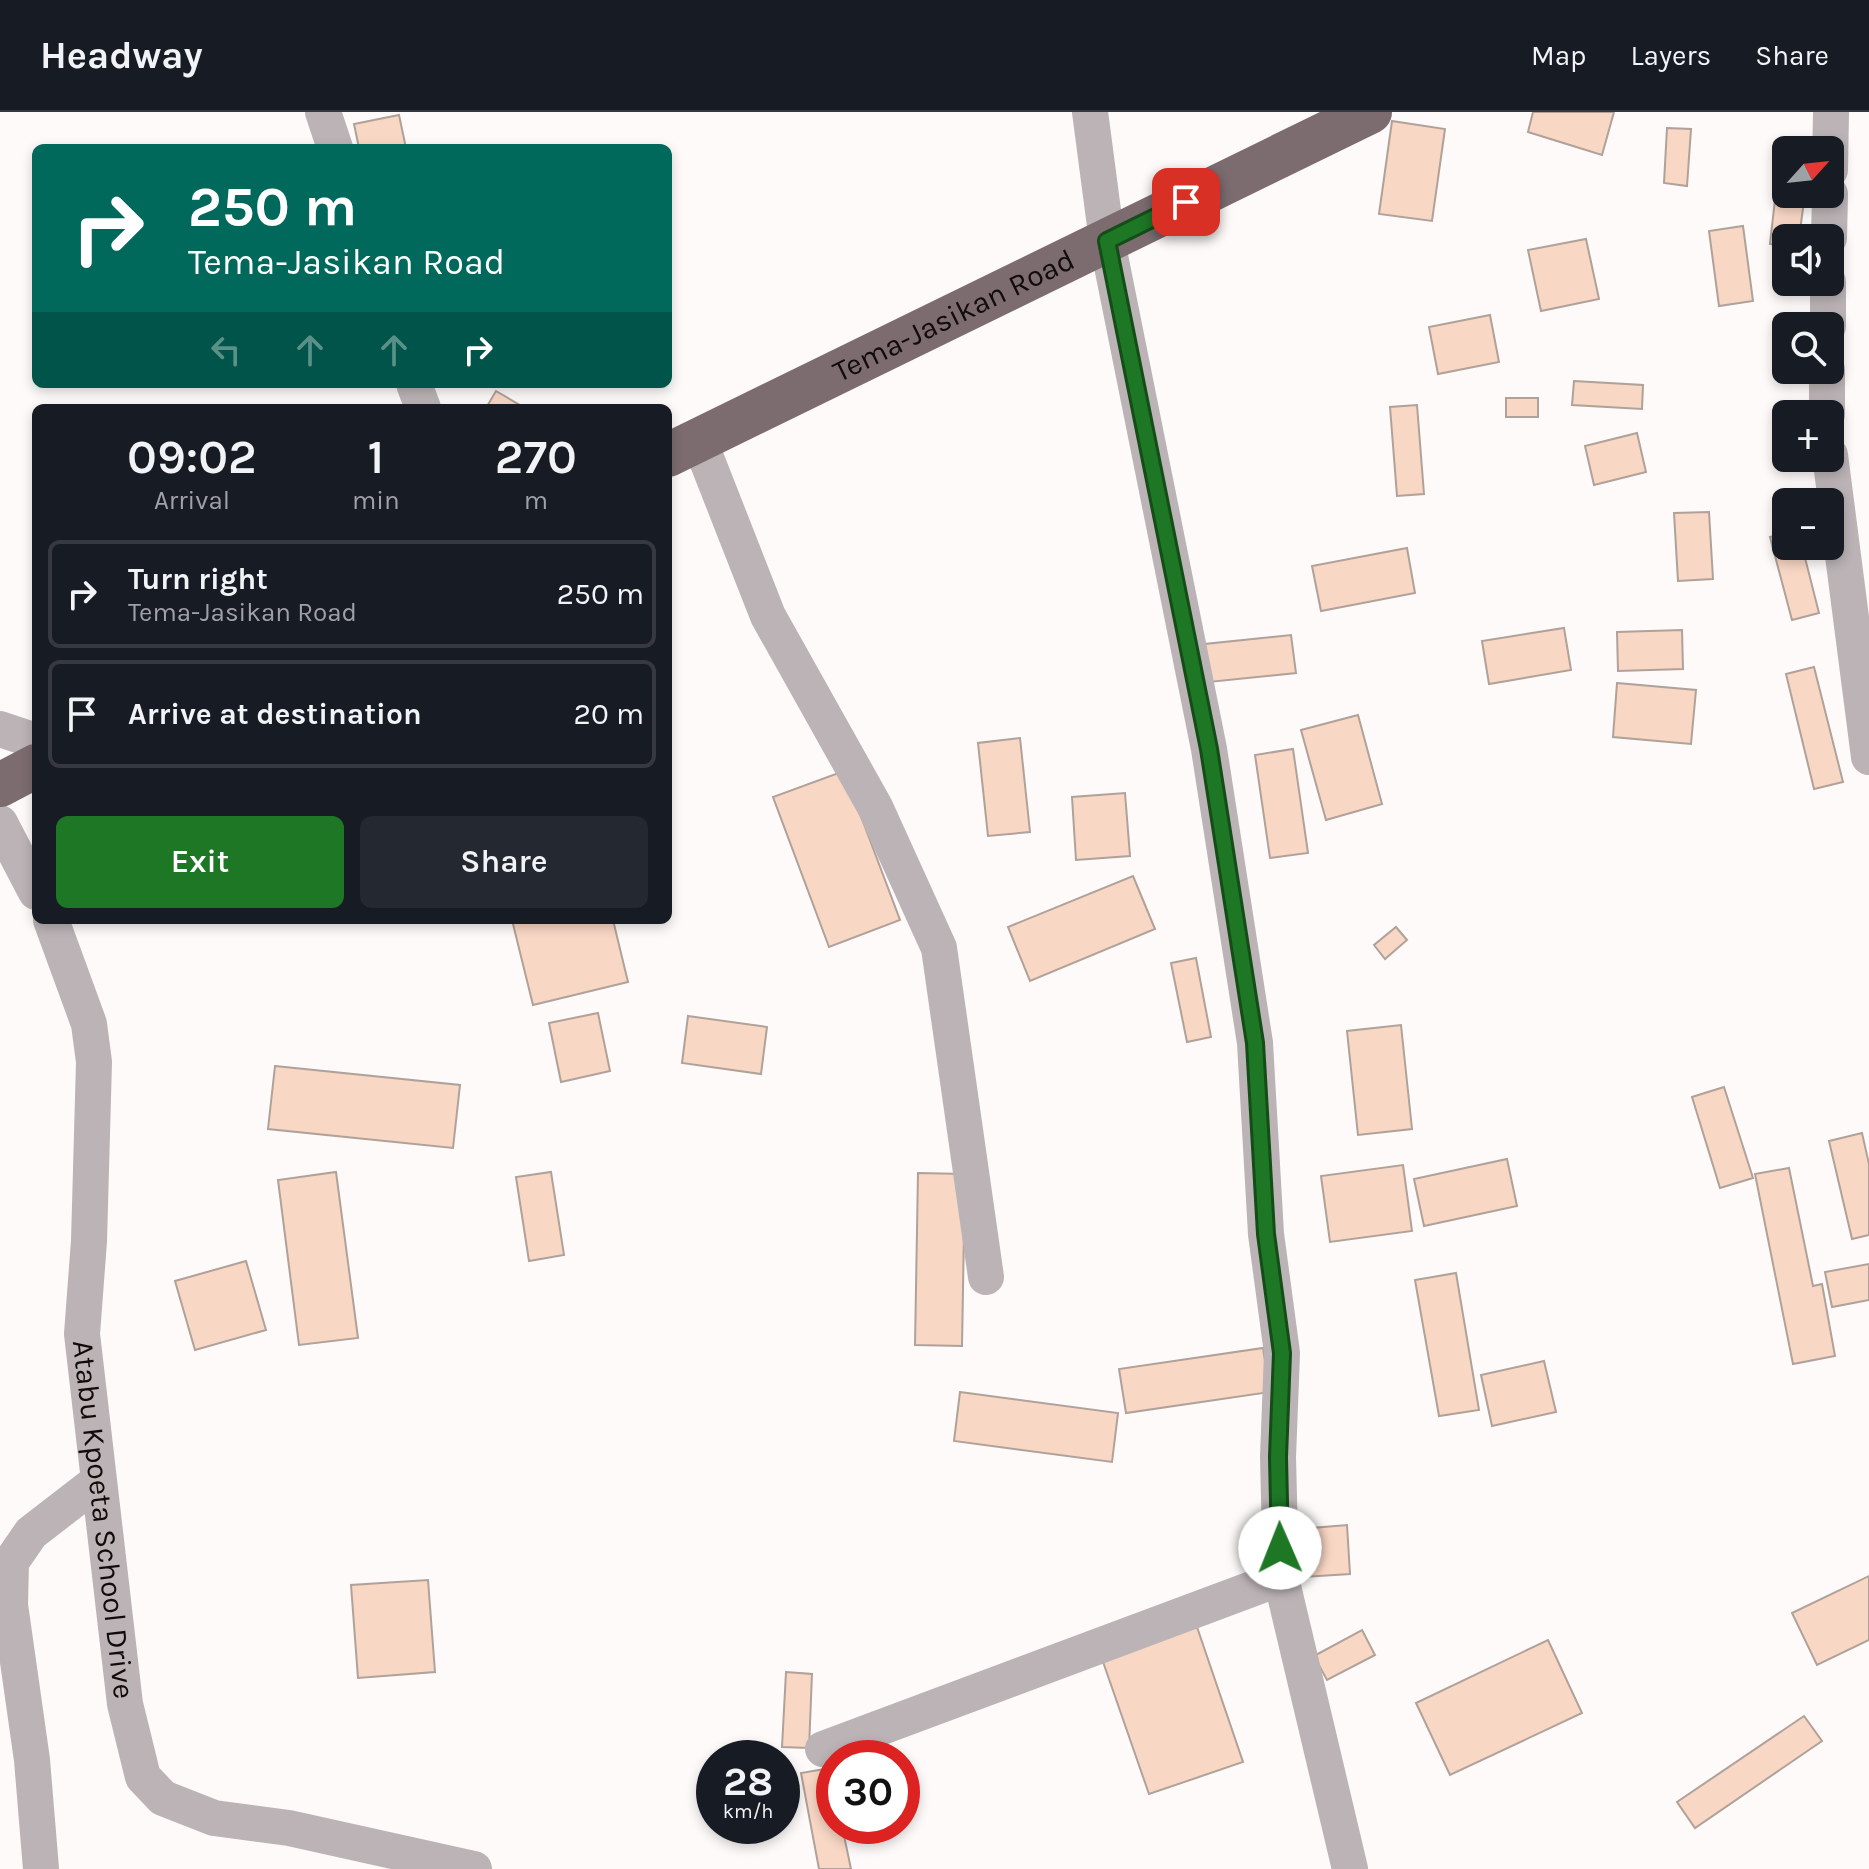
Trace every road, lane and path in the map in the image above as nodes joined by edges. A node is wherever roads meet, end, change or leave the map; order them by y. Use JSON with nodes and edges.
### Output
{"nodes":[{"id":1,"x":323,"y":112,"type":"edge"},
{"id":2,"x":1090,"y":112,"type":"edge"},
{"id":3,"x":1370,"y":112,"type":"edge"},
{"id":4,"x":1831,"y":112,"type":"edge"},
{"id":5,"x":1831,"y":136,"type":"edge"},
{"id":6,"x":334,"y":144,"type":"edge"},
{"id":7,"x":1107,"y":241,"type":"junction"},
{"id":8,"x":683,"y":448,"type":"edge"},
{"id":9,"x":1832,"y":472,"type":"edge"},
{"id":10,"x":0,"y":729,"type":"edge"},
{"id":11,"x":32,"y":740,"type":"edge"},
{"id":12,"x":1869,"y":757,"type":"edge"},
{"id":13,"x":32,"y":768,"type":"edge"},
{"id":14,"x":0,"y":785,"type":"edge"},
{"id":15,"x":0,"y":823,"type":"edge"},
{"id":16,"x":32,"y":884,"type":"edge"},
{"id":17,"x":52,"y":924,"type":"edge"},
{"id":18,"x":986,"y":1277,"type":"dead end"},
{"id":19,"x":97,"y":1482,"type":"junction"},
{"id":20,"x":1281,"y":1578,"type":"junction"},
{"id":21,"x":847,"y":1740,"type":"edge"},
{"id":22,"x":41,"y":1869,"type":"edge"},
{"id":23,"x":474,"y":1869,"type":"edge"},
{"id":24,"x":1350,"y":1869,"type":"edge"}],
"edges":[{"from":1,"to":6,"type":"street"},
{"from":2,"to":7,"type":"street"},
{"from":3,"to":7,"type":"highway","name":"Tema-Jasikan Road"},
{"from":4,"to":5,"type":"street"},
{"from":7,"to":8,"type":"highway","name":"Tema-Jasikan Road"},
{"from":7,"to":20,"type":"street"},
{"from":8,"to":18,"type":"street"},
{"from":9,"to":12,"type":"street"},
{"from":10,"to":11,"type":"street"},
{"from":13,"to":14,"type":"highway"},
{"from":15,"to":16,"type":"street"},
{"from":17,"to":19,"type":"street","name":"Atabu Kpoeta School Drive"},
{"from":19,"to":22,"type":"street"},
{"from":19,"to":23,"type":"street","name":"Atabu Kpoeta School Drive"},
{"from":20,"to":21,"type":"street"},
{"from":20,"to":24,"type":"street"}]}
